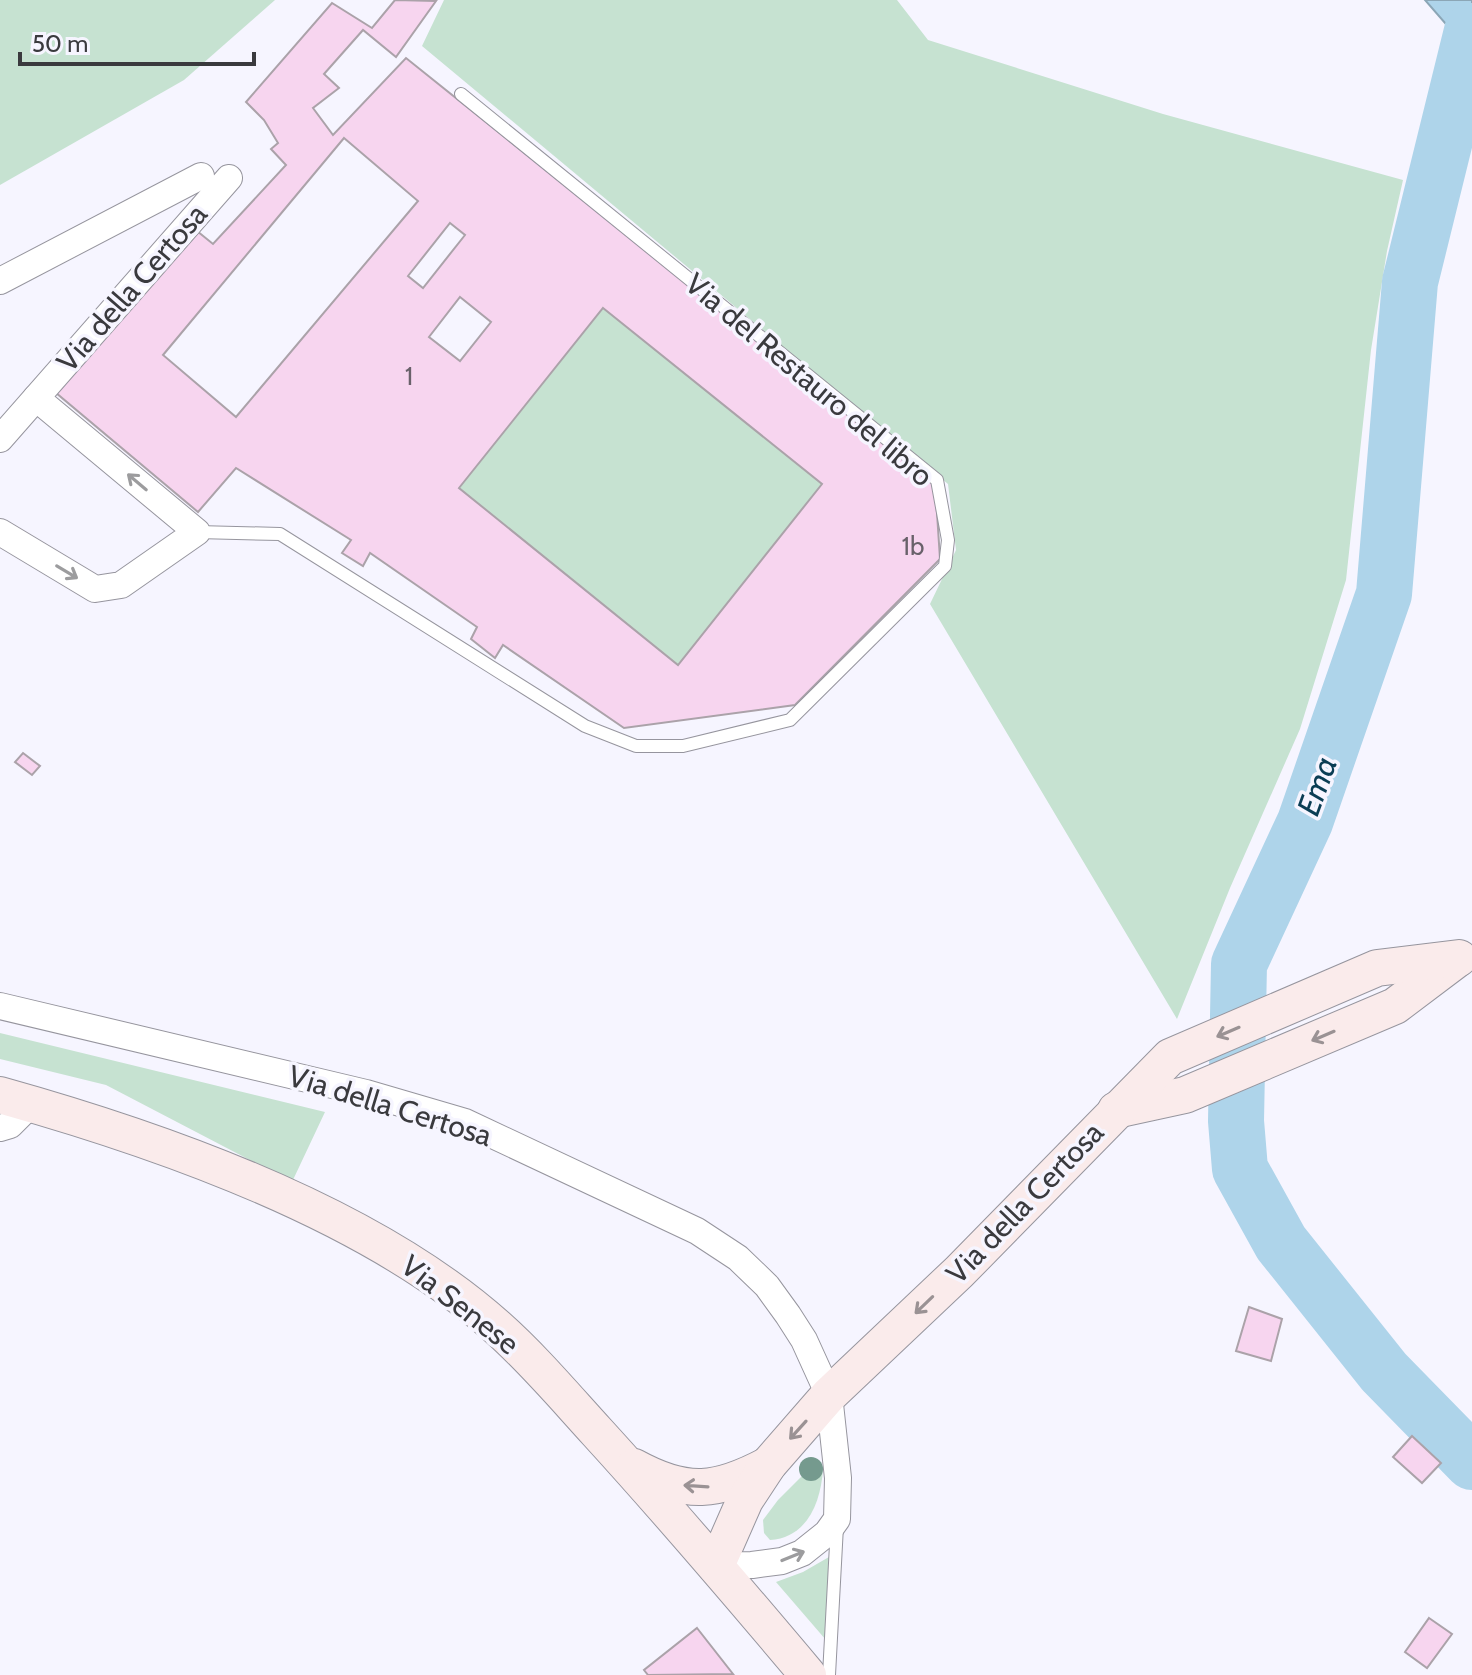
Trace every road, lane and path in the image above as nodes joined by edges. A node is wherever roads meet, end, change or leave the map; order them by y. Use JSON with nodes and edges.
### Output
{"nodes":[{"id":1,"x":461,"y":94,"type":"dead end"},
{"id":2,"x":201,"y":176,"type":"dead end"},
{"id":3,"x":229,"y":178,"type":"dead end"},
{"id":4,"x":0,"y":281,"type":"edge"},
{"id":5,"x":36,"y":398,"type":"junction"},
{"id":6,"x":0,"y":439,"type":"edge"},
{"id":7,"x":0,"y":532,"type":"edge"},
{"id":8,"x":197,"y":532,"type":"junction"},
{"id":9,"x":1465,"y":955,"type":"edge"},
{"id":10,"x":0,"y":1006,"type":"edge"},
{"id":11,"x":16,"y":1100,"type":"edge"},
{"id":12,"x":1116,"y":1110,"type":"junction"},
{"id":13,"x":0,"y":1128,"type":"edge"},
{"id":14,"x":829,"y":1395,"type":"junction"},
{"id":15,"x":625,"y":1462,"type":"junction"},
{"id":16,"x":768,"y":1465,"type":"junction"},
{"id":17,"x":837,"y":1519,"type":"junction"},
{"id":18,"x":716,"y":1566,"type":"junction"},
{"id":19,"x":808,"y":1675,"type":"edge"},
{"id":20,"x":829,"y":1675,"type":"edge"}],
"edges":[{"from":1,"to":8,"type":"lane","name":"Via del Restauro del libro"},
{"from":2,"to":4,"type":"street"},
{"from":3,"to":5,"type":"street","name":"Via della Certosa"},
{"from":5,"to":6,"type":"street","name":"Via della Certosa"},
{"from":8,"to":5,"type":"street","name":"Via della Certosa","one_way":true},
{"from":7,"to":8,"type":"street","one_way":true},
{"from":9,"to":12,"type":"main road","name":"Via della Certosa","one_way":true},
{"from":9,"to":12,"type":"main road","name":"Via della Certosa","one_way":true},
{"from":10,"to":14,"type":"street","name":"Via della Certosa"},
{"from":11,"to":13,"type":"street"},
{"from":11,"to":15,"type":"main road","name":"Via Senese"},
{"from":12,"to":14,"type":"main road","name":"Via della Certosa","one_way":true},
{"from":14,"to":16,"type":"main road","name":"Via della Certosa","one_way":true},
{"from":14,"to":17,"type":"street","name":"Via della Certosa"},
{"from":16,"to":15,"type":"main road","name":"Via della Certosa","one_way":true},
{"from":15,"to":18,"type":"main road","name":"Via Senese"},
{"from":16,"to":18,"type":"main road","name":"Via della Certosa"},
{"from":18,"to":17,"type":"street","one_way":true},
{"from":17,"to":20,"type":"lane","name":"Via della Certosa"},
{"from":18,"to":19,"type":"main road","name":"Via Senese"}]}
